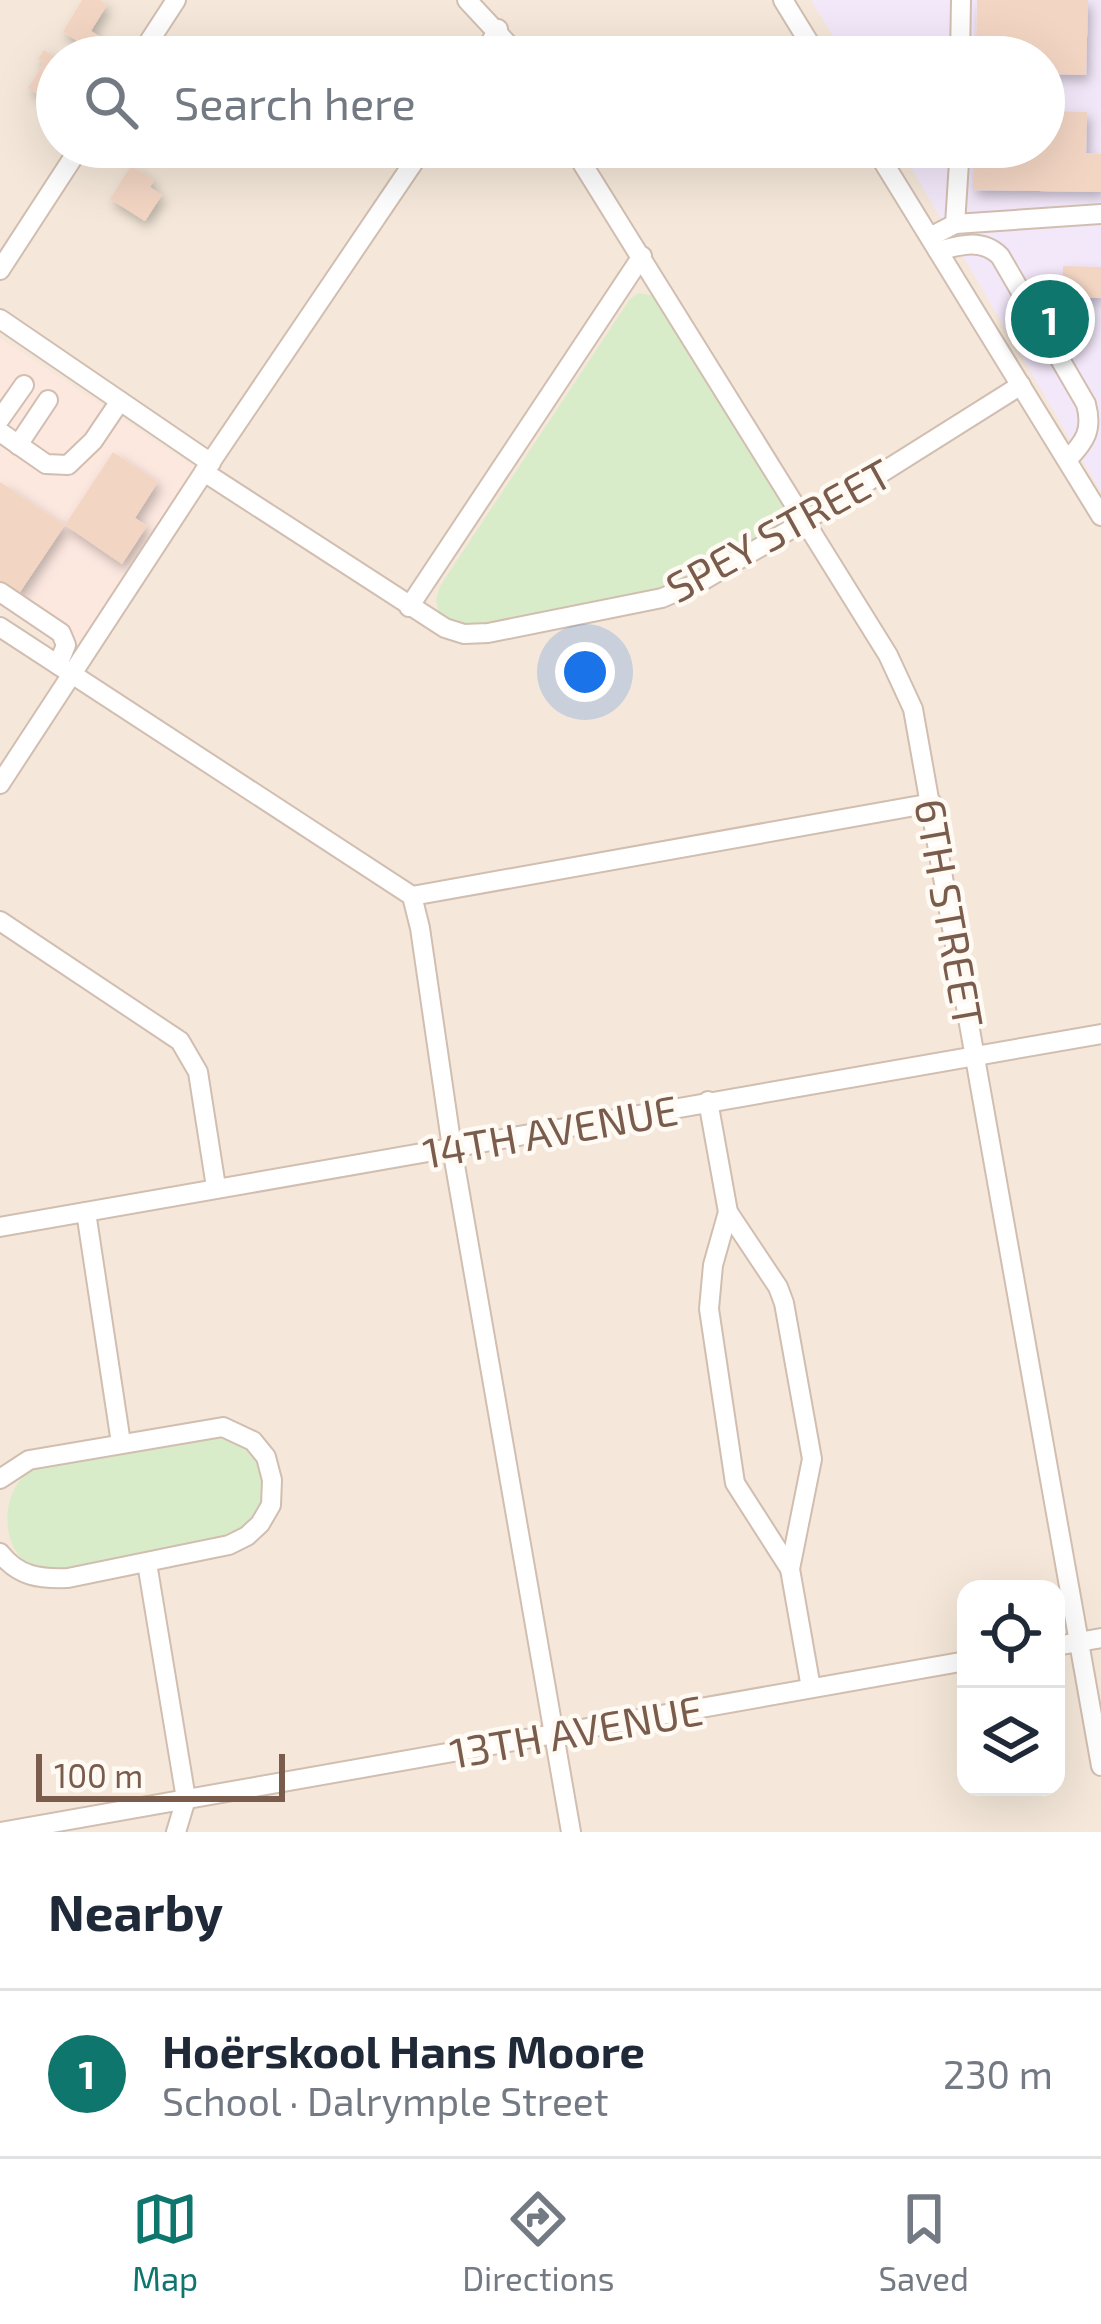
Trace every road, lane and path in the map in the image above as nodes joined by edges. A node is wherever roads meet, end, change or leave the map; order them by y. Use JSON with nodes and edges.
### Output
{"nodes":[{"id":1,"x":176,"y":0,"type":"edge"},
{"id":2,"x":467,"y":0,"type":"edge"},
{"id":3,"x":782,"y":0,"type":"edge"},
{"id":4,"x":961,"y":0,"type":"edge"},
{"id":5,"x":498,"y":29,"type":"junction"},
{"id":6,"x":153,"y":36,"type":"edge"},
{"id":7,"x":494,"y":36,"type":"edge"},
{"id":8,"x":504,"y":36,"type":"edge"},
{"id":9,"x":805,"y":36,"type":"edge"},
{"id":10,"x":960,"y":36,"type":"edge"},
{"id":11,"x":66,"y":168,"type":"edge"},
{"id":12,"x":410,"y":168,"type":"edge"},
{"id":13,"x":585,"y":168,"type":"edge"},
{"id":14,"x":887,"y":168,"type":"edge"},
{"id":15,"x":959,"y":168,"type":"edge"},
{"id":16,"x":1101,"y":214,"type":"edge"},
{"id":17,"x":955,"y":224,"type":"junction"},
{"id":18,"x":934,"y":244,"type":"junction"},
{"id":19,"x":642,"y":256,"type":"junction"},
{"id":20,"x":0,"y":269,"type":"edge"},
{"id":21,"x":0,"y":319,"type":"edge"},
{"id":22,"x":24,"y":385,"type":"dead end"},
{"id":23,"x":1022,"y":385,"type":"junction"},
{"id":24,"x":48,"y":400,"type":"dead end"},
{"id":25,"x":120,"y":401,"type":"junction"},
{"id":26,"x":0,"y":419,"type":"edge"},
{"id":27,"x":0,"y":432,"type":"edge"},
{"id":28,"x":18,"y":445,"type":"junction"},
{"id":29,"x":1067,"y":460,"type":"junction"},
{"id":30,"x":207,"y":467,"type":"junction"},
{"id":31,"x":1101,"y":516,"type":"edge"},
{"id":32,"x":805,"y":521,"type":"junction"},
{"id":33,"x":0,"y":592,"type":"edge"},
{"id":34,"x":409,"y":607,"type":"junction"},
{"id":35,"x":0,"y":626,"type":"edge"},
{"id":36,"x":66,"y":670,"type":"junction"},
{"id":37,"x":0,"y":784,"type":"edge"},
{"id":38,"x":932,"y":803,"type":"junction"},
{"id":39,"x":412,"y":896,"type":"junction"},
{"id":40,"x":0,"y":921,"type":"edge"},
{"id":41,"x":1101,"y":1034,"type":"edge"},
{"id":42,"x":976,"y":1055,"type":"junction"},
{"id":43,"x":708,"y":1101,"type":"junction"},
{"id":44,"x":452,"y":1148,"type":"junction"},
{"id":45,"x":216,"y":1187,"type":"junction"},
{"id":46,"x":86,"y":1212,"type":"junction"},
{"id":47,"x":728,"y":1212,"type":"junction"},
{"id":48,"x":0,"y":1227,"type":"edge"},
{"id":49,"x":121,"y":1443,"type":"junction"},
{"id":50,"x":0,"y":1479,"type":"edge"},
{"id":51,"x":0,"y":1553,"type":"edge"},
{"id":52,"x":147,"y":1563,"type":"junction"},
{"id":53,"x":790,"y":1569,"type":"junction"},
{"id":54,"x":1101,"y":1638,"type":"edge"},
{"id":55,"x":1079,"y":1642,"type":"junction"},
{"id":56,"x":1065,"y":1644,"type":"edge"},
{"id":57,"x":957,"y":1663,"type":"edge"},
{"id":58,"x":811,"y":1688,"type":"junction"},
{"id":59,"x":554,"y":1734,"type":"junction"},
{"id":60,"x":1101,"y":1766,"type":"edge"},
{"id":61,"x":186,"y":1799,"type":"junction"},
{"id":62,"x":1,"y":1832,"type":"edge"},
{"id":63,"x":176,"y":1832,"type":"edge"},
{"id":64,"x":571,"y":1832,"type":"edge"}],
"edges":[{"from":1,"to":6,"type":"street"},
{"from":2,"to":5,"type":"street"},
{"from":3,"to":9,"type":"street"},
{"from":4,"to":10,"type":"street"},
{"from":5,"to":7,"type":"street"},
{"from":5,"to":8,"type":"street"},
{"from":11,"to":20,"type":"street"},
{"from":12,"to":30,"type":"street"},
{"from":13,"to":19,"type":"street","name":"6TH STREET"},
{"from":14,"to":18,"type":"street"},
{"from":15,"to":17,"type":"street"},
{"from":16,"to":17,"type":"street"},
{"from":17,"to":18,"type":"street"},
{"from":18,"to":23,"type":"street"},
{"from":18,"to":29,"type":"street"},
{"from":19,"to":32,"type":"street","name":"6TH STREET"},
{"from":19,"to":34,"type":"street"},
{"from":21,"to":25,"type":"street","name":"SPEY STREET"},
{"from":22,"to":26,"type":"street"},
{"from":23,"to":29,"type":"street"},
{"from":23,"to":32,"type":"street","name":"SPEY STREET"},
{"from":24,"to":28,"type":"street"},
{"from":25,"to":28,"type":"street"},
{"from":25,"to":30,"type":"street","name":"SPEY STREET"},
{"from":27,"to":28,"type":"street"},
{"from":29,"to":31,"type":"street"},
{"from":30,"to":34,"type":"street","name":"SPEY STREET"},
{"from":30,"to":36,"type":"street"},
{"from":32,"to":34,"type":"street","name":"SPEY STREET"},
{"from":32,"to":38,"type":"street","name":"6TH STREET"},
{"from":33,"to":36,"type":"street"},
{"from":35,"to":36,"type":"street"},
{"from":36,"to":37,"type":"street"},
{"from":36,"to":39,"type":"street"},
{"from":38,"to":39,"type":"street"},
{"from":38,"to":42,"type":"street","name":"6TH STREET"},
{"from":39,"to":44,"type":"street"},
{"from":40,"to":45,"type":"street"},
{"from":41,"to":42,"type":"street","name":"14TH AVENUE"},
{"from":42,"to":43,"type":"street","name":"14TH AVENUE"},
{"from":42,"to":55,"type":"street","name":"6TH STREET"},
{"from":43,"to":44,"type":"street","name":"14TH AVENUE"},
{"from":43,"to":47,"type":"street"},
{"from":44,"to":45,"type":"street","name":"14TH AVENUE"},
{"from":44,"to":59,"type":"street"},
{"from":45,"to":46,"type":"street","name":"14TH AVENUE"},
{"from":46,"to":48,"type":"street","name":"14TH AVENUE"},
{"from":46,"to":49,"type":"street"},
{"from":47,"to":53,"type":"street"},
{"from":47,"to":53,"type":"street"},
{"from":49,"to":50,"type":"street"},
{"from":49,"to":52,"type":"street"},
{"from":51,"to":52,"type":"street"},
{"from":52,"to":61,"type":"street"},
{"from":53,"to":58,"type":"street"},
{"from":54,"to":55,"type":"street"},
{"from":55,"to":56,"type":"street"},
{"from":55,"to":60,"type":"street","name":"6TH STREET"},
{"from":57,"to":58,"type":"street","name":"13TH AVENUE"},
{"from":58,"to":59,"type":"street","name":"13TH AVENUE"},
{"from":59,"to":61,"type":"street","name":"13TH AVENUE"},
{"from":59,"to":64,"type":"street"},
{"from":61,"to":62,"type":"street","name":"13TH AVENUE"},
{"from":61,"to":63,"type":"street"}]}
